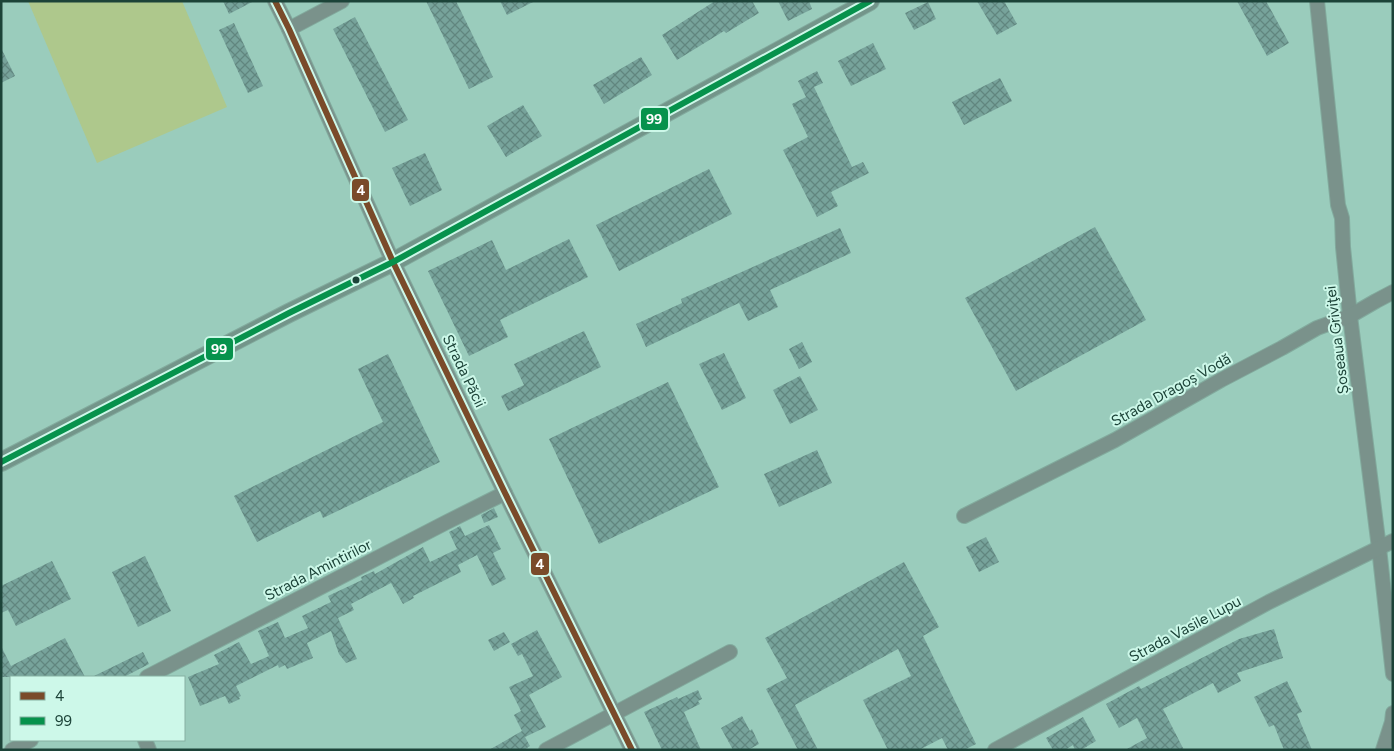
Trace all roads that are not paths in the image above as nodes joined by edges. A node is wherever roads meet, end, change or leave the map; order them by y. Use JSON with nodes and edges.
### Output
{"nodes":[{"id":1,"x":275,"y":1,"type":"edge"},
{"id":2,"x":342,"y":1,"type":"edge"},
{"id":3,"x":870,"y":1,"type":"edge"},
{"id":4,"x":1317,"y":1,"type":"edge"},
{"id":5,"x":289,"y":29,"type":"junction"},
{"id":6,"x":393,"y":262,"type":"junction"},
{"id":7,"x":1393,"y":292,"type":"edge"},
{"id":8,"x":1350,"y":316,"type":"junction"},
{"id":9,"x":1,"y":462,"type":"edge"},
{"id":10,"x":505,"y":493,"type":"junction"},
{"id":11,"x":964,"y":516,"type":"dead end"},
{"id":12,"x":1393,"y":541,"type":"edge"},
{"id":13,"x":1379,"y":548,"type":"junction"},
{"id":14,"x":730,"y":652,"type":"dead end"},
{"id":15,"x":1393,"y":674,"type":"edge"},
{"id":16,"x":149,"y":676,"type":"edge"},
{"id":17,"x":614,"y":712,"type":"junction"},
{"id":18,"x":1393,"y":713,"type":"edge"},
{"id":19,"x":29,"y":741,"type":"edge"},
{"id":20,"x":12,"y":750,"type":"edge"},
{"id":21,"x":546,"y":750,"type":"edge"},
{"id":22,"x":632,"y":750,"type":"edge"},
{"id":23,"x":995,"y":750,"type":"edge"},
{"id":24,"x":1383,"y":750,"type":"edge"}],
"edges":[{"from":1,"to":5,"type":"street","name":"Strada Păcii"},
{"from":2,"to":5,"type":"street"},
{"from":3,"to":6,"type":"main road"},
{"from":4,"to":8,"type":"street","name":"Șoseaua Griviţei"},
{"from":5,"to":6,"type":"street","name":"Strada Păcii"},
{"from":6,"to":9,"type":"main road"},
{"from":6,"to":10,"type":"street","name":"Strada Păcii"},
{"from":7,"to":8,"type":"street","name":"Strada Dragoș Vodă"},
{"from":8,"to":11,"type":"street","name":"Strada Dragoș Vodă"},
{"from":8,"to":13,"type":"street","name":"Șoseaua Griviţei"},
{"from":10,"to":16,"type":"street","name":"Strada Amintirilor"},
{"from":10,"to":17,"type":"street","name":"Strada Păcii"},
{"from":12,"to":13,"type":"street","name":"Strada Vasile Lupu"},
{"from":13,"to":15,"type":"street","name":"Șoseaua Griviţei"},
{"from":13,"to":23,"type":"street","name":"Strada Vasile Lupu"},
{"from":14,"to":17,"type":"street"},
{"from":17,"to":21,"type":"street"},
{"from":17,"to":22,"type":"street","name":"Strada Păcii"},
{"from":18,"to":24,"type":"street"},
{"from":19,"to":20,"type":"street"}]}
